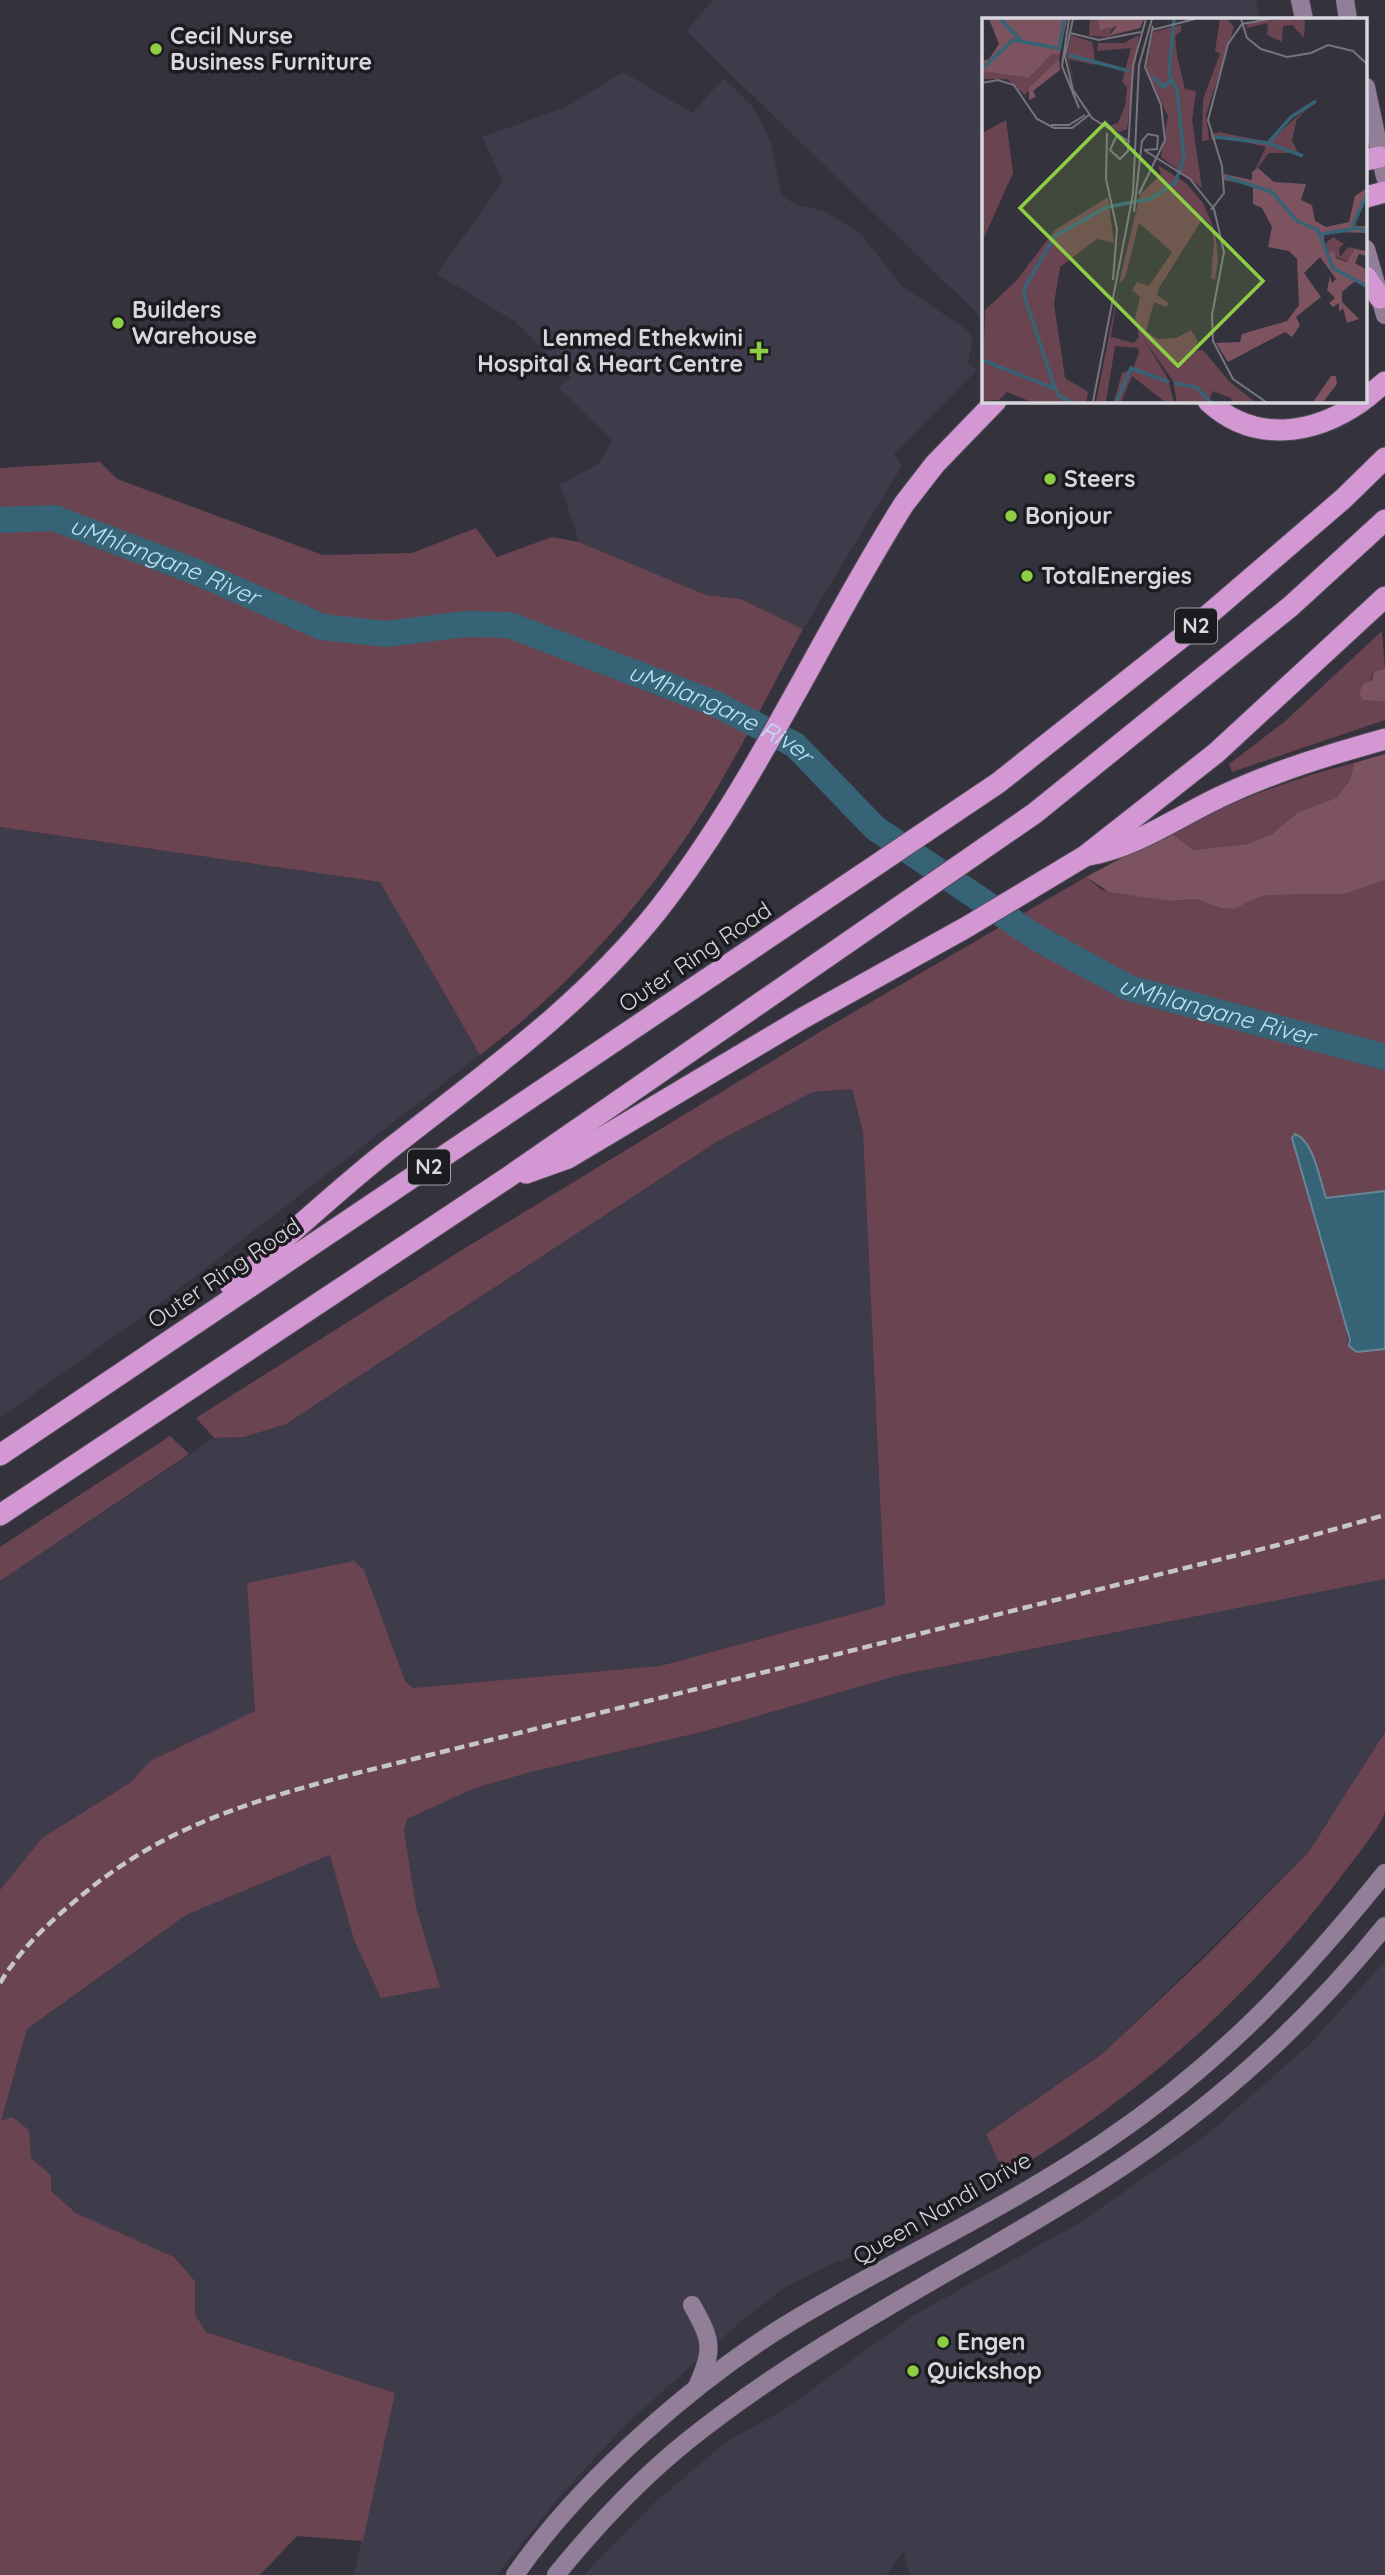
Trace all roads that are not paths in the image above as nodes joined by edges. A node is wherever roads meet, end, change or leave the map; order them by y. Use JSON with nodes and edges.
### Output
{"nodes":[{"id":1,"x":1300,"y":0,"type":"edge"},
{"id":2,"x":1345,"y":0,"type":"edge"},
{"id":3,"x":1304,"y":18,"type":"edge"},
{"id":4,"x":1348,"y":18,"type":"edge"},
{"id":5,"x":1368,"y":101,"type":"edge"},
{"id":6,"x":1377,"y":165,"type":"edge"},
{"id":7,"x":1385,"y":192,"type":"edge"},
{"id":8,"x":1368,"y":196,"type":"edge"},
{"id":9,"x":1368,"y":256,"type":"edge"},
{"id":10,"x":1368,"y":281,"type":"edge"},
{"id":11,"x":1383,"y":307,"type":"edge"},
{"id":12,"x":1385,"y":382,"type":"edge"},
{"id":13,"x":1368,"y":397,"type":"edge"},
{"id":14,"x":995,"y":402,"type":"edge"},
{"id":15,"x":1209,"y":402,"type":"edge"},
{"id":16,"x":1361,"y":402,"type":"edge"},
{"id":17,"x":1385,"y":458,"type":"edge"},
{"id":18,"x":1385,"y":520,"type":"edge"},
{"id":19,"x":1385,"y":597,"type":"edge"},
{"id":20,"x":1385,"y":739,"type":"edge"},
{"id":21,"x":1076,"y":861,"type":"junction"},
{"id":22,"x":507,"y":1178,"type":"junction"},
{"id":23,"x":163,"y":1345,"type":"junction"},
{"id":24,"x":0,"y":1455,"type":"edge"},
{"id":25,"x":0,"y":1515,"type":"edge"},
{"id":26,"x":1385,"y":1873,"type":"edge"},
{"id":27,"x":1385,"y":1926,"type":"edge"},
{"id":28,"x":692,"y":2305,"type":"dead end"},
{"id":29,"x":695,"y":2390,"type":"junction"},
{"id":30,"x":514,"y":2575,"type":"edge"},
{"id":31,"x":556,"y":2575,"type":"edge"}],
"edges":[{"from":1,"to":3,"type":"main road"},
{"from":2,"to":4,"type":"main road"},
{"from":5,"to":6,"type":"main road"},
{"from":7,"to":8,"type":"highway"},
{"from":9,"to":11,"type":"main road"},
{"from":10,"to":11,"type":"highway"},
{"from":12,"to":13,"type":"highway"},
{"from":14,"to":23,"type":"highway"},
{"from":15,"to":16,"type":"highway"},
{"from":17,"to":23,"type":"highway","name":"Outer Ring Road","number":"N2"},
{"from":18,"to":22,"type":"highway","number":"N2"},
{"from":19,"to":21,"type":"highway"},
{"from":20,"to":21,"type":"highway"},
{"from":21,"to":22,"type":"highway"},
{"from":22,"to":25,"type":"highway","number":"N2"},
{"from":23,"to":24,"type":"highway","name":"Outer Ring Road","number":"N2"},
{"from":26,"to":29,"type":"main road","name":"Queen Nandi Drive"},
{"from":27,"to":31,"type":"main road"},
{"from":28,"to":29,"type":"main road"},
{"from":29,"to":30,"type":"main road","name":"Queen Nandi Drive"}]}
